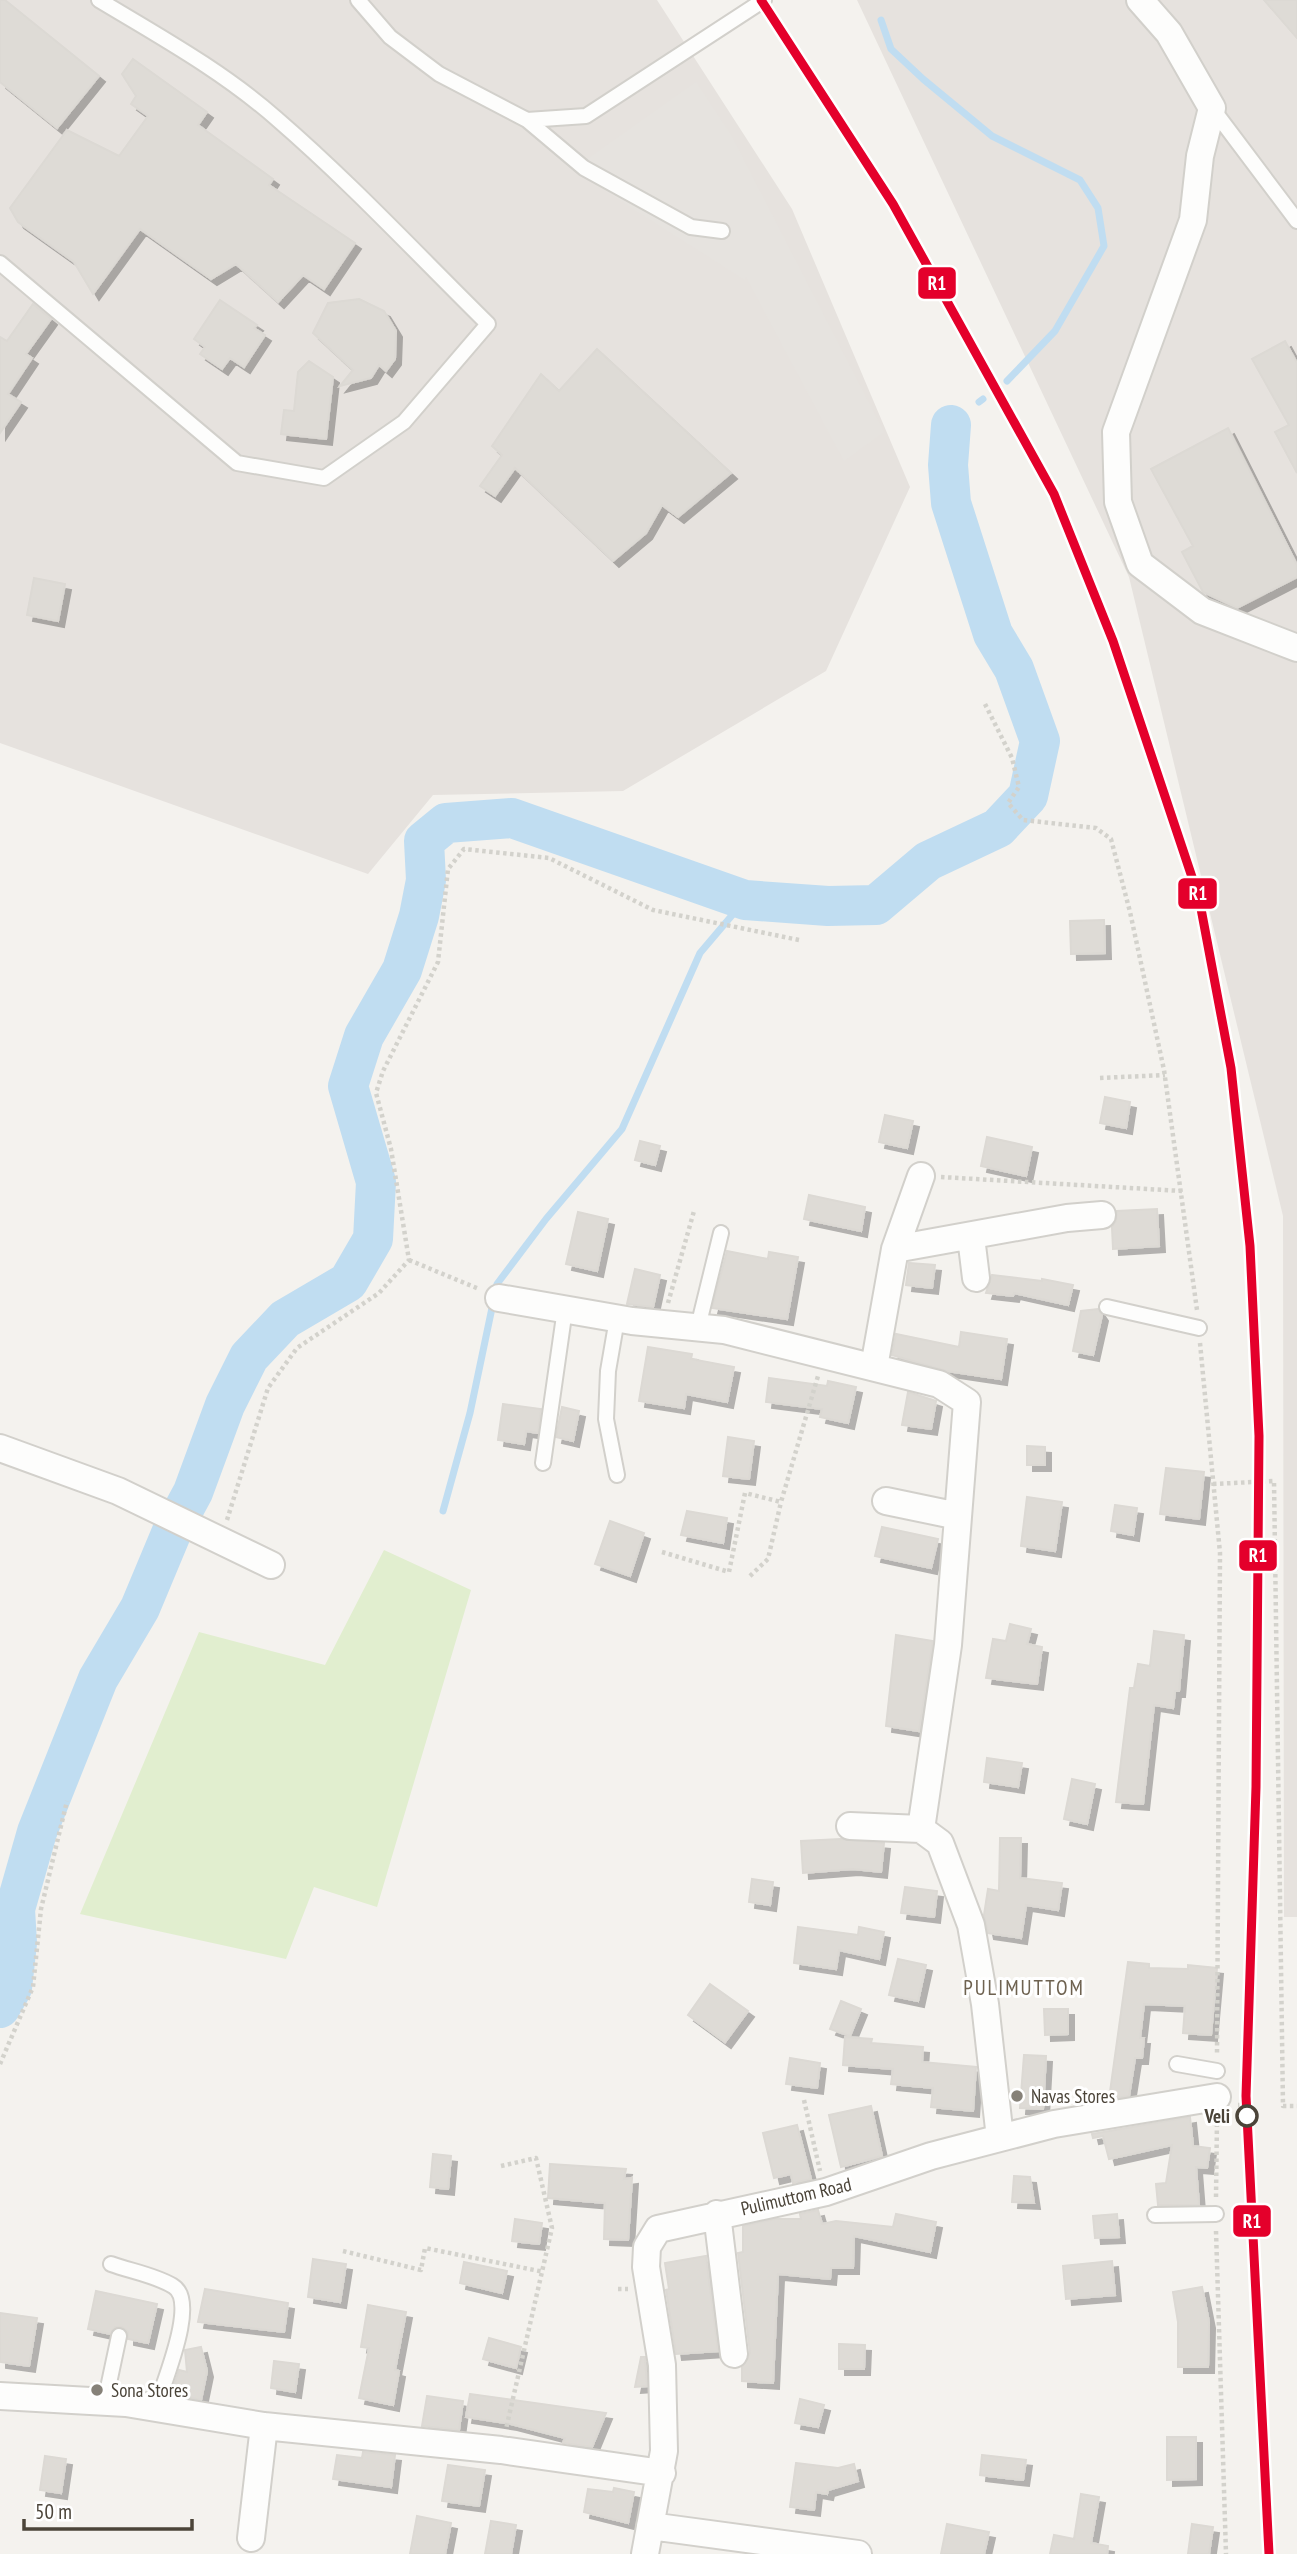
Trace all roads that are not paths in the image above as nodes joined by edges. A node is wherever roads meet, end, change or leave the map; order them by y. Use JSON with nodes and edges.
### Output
{"nodes":[{"id":1,"x":99,"y":0,"type":"edge"},
{"id":2,"x":358,"y":0,"type":"edge"},
{"id":3,"x":764,"y":0,"type":"edge"},
{"id":4,"x":1140,"y":0,"type":"edge"},
{"id":5,"x":1212,"y":108,"type":"junction"},
{"id":6,"x":527,"y":120,"type":"junction"},
{"id":7,"x":1297,"y":221,"type":"edge"},
{"id":8,"x":722,"y":231,"type":"dead end"},
{"id":9,"x":0,"y":263,"type":"edge"},
{"id":10,"x":1297,"y":648,"type":"edge"},
{"id":11,"x":921,"y":1176,"type":"road end"},
{"id":12,"x":1102,"y":1215,"type":"dead end"},
{"id":13,"x":721,"y":1233,"type":"dead end"},
{"id":14,"x":971,"y":1237,"type":"junction"},
{"id":15,"x":895,"y":1249,"type":"junction"},
{"id":16,"x":976,"y":1278,"type":"dead end"},
{"id":17,"x":499,"y":1298,"type":"road end"},
{"id":18,"x":1107,"y":1307,"type":"dead end"},
{"id":19,"x":565,"y":1310,"type":"junction"},
{"id":20,"x":617,"y":1319,"type":"junction"},
{"id":21,"x":698,"y":1327,"type":"junction"},
{"id":22,"x":1199,"y":1328,"type":"road end"},
{"id":23,"x":874,"y":1367,"type":"junction"},
{"id":24,"x":0,"y":1448,"type":"edge"},
{"id":25,"x":543,"y":1463,"type":"dead end"},
{"id":26,"x":617,"y":1475,"type":"dead end"},
{"id":27,"x":886,"y":1501,"type":"dead end"},
{"id":28,"x":958,"y":1516,"type":"junction"},
{"id":29,"x":271,"y":1565,"type":"dead end"},
{"id":30,"x":850,"y":1826,"type":"dead end"},
{"id":31,"x":921,"y":1829,"type":"junction"},
{"id":32,"x":1177,"y":2064,"type":"dead end"},
{"id":33,"x":1217,"y":2084,"type":"joint"},
{"id":34,"x":1000,"y":2138,"type":"junction"},
{"id":35,"x":716,"y":2214,"type":"junction"},
{"id":36,"x":1216,"y":2214,"type":"road end"},
{"id":37,"x":1155,"y":2215,"type":"dead end"},
{"id":38,"x":111,"y":2264,"type":"dead end"},
{"id":39,"x":119,"y":2336,"type":"dead end"},
{"id":40,"x":734,"y":2354,"type":"dead end"},
{"id":41,"x":0,"y":2396,"type":"edge"},
{"id":42,"x":105,"y":2402,"type":"junction"},
{"id":43,"x":156,"y":2408,"type":"junction"},
{"id":44,"x":264,"y":2426,"type":"junction"},
{"id":45,"x":662,"y":2473,"type":"junction"},
{"id":46,"x":649,"y":2526,"type":"junction"},
{"id":47,"x":251,"y":2538,"type":"dead end"},
{"id":48,"x":645,"y":2554,"type":"edge"},
{"id":49,"x":858,"y":2554,"type":"edge"}],
"edges":[{"from":1,"to":9,"type":"lane"},
{"from":2,"to":6,"type":"lane"},
{"from":3,"to":6,"type":"lane"},
{"from":4,"to":5,"type":"street"},
{"from":5,"to":7,"type":"lane"},
{"from":5,"to":10,"type":"street"},
{"from":6,"to":8,"type":"lane"},
{"from":11,"to":15,"type":"street"},
{"from":12,"to":14,"type":"street"},
{"from":13,"to":21,"type":"lane"},
{"from":14,"to":15,"type":"street"},
{"from":14,"to":16,"type":"street"},
{"from":15,"to":23,"type":"street"},
{"from":17,"to":19,"type":"street"},
{"from":18,"to":22,"type":"lane"},
{"from":19,"to":20,"type":"street"},
{"from":19,"to":25,"type":"lane"},
{"from":20,"to":21,"type":"street"},
{"from":20,"to":26,"type":"lane"},
{"from":21,"to":23,"type":"street"},
{"from":23,"to":28,"type":"street"},
{"from":24,"to":29,"type":"street"},
{"from":27,"to":28,"type":"street"},
{"from":28,"to":31,"type":"street"},
{"from":30,"to":31,"type":"street"},
{"from":31,"to":34,"type":"street"},
{"from":32,"to":33,"type":"lane"},
{"from":33,"to":34,"type":"street","name":"Pulimuttom Road"},
{"from":34,"to":35,"type":"street","name":"Pulimuttom Road"},
{"from":35,"to":40,"type":"street"},
{"from":35,"to":45,"type":"street","name":"Pulimuttom Road"},
{"from":36,"to":37,"type":"lane"},
{"from":38,"to":43,"type":"lane"},
{"from":39,"to":42,"type":"lane"},
{"from":41,"to":42,"type":"street"},
{"from":42,"to":43,"type":"street"},
{"from":43,"to":44,"type":"street"},
{"from":44,"to":45,"type":"street"},
{"from":44,"to":47,"type":"street"},
{"from":45,"to":46,"type":"street","name":"Pulimuttom Road"},
{"from":46,"to":48,"type":"street","name":"Pulimuttom Road"},
{"from":46,"to":49,"type":"street"}]}
